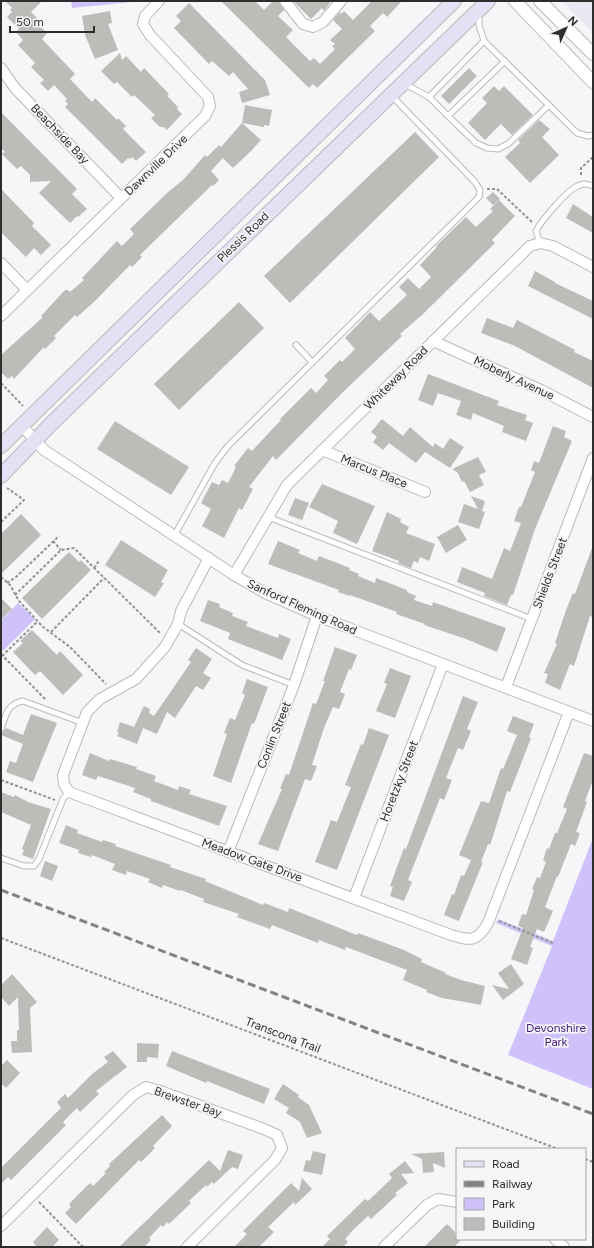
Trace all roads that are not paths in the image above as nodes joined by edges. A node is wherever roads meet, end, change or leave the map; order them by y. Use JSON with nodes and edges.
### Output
{"nodes":[{"id":1,"x":159,"y":1,"type":"edge"},
{"id":2,"x":285,"y":1,"type":"edge"},
{"id":3,"x":341,"y":1,"type":"edge"},
{"id":4,"x":515,"y":1,"type":"edge"},
{"id":5,"x":540,"y":1,"type":"edge"},
{"id":6,"x":450,"y":3,"type":"edge"},
{"id":7,"x":483,"y":5,"type":"edge"},
{"id":8,"x":484,"y":41,"type":"junction"},
{"id":9,"x":593,"y":54,"type":"edge"},
{"id":10,"x":505,"y":61,"type":"junction"},
{"id":11,"x":1,"y":68,"type":"edge"},
{"id":12,"x":403,"y":82,"type":"junction"},
{"id":13,"x":593,"y":82,"type":"edge"},
{"id":14,"x":390,"y":95,"type":"junction"},
{"id":15,"x":429,"y":96,"type":"junction"},
{"id":16,"x":549,"y":105,"type":"junction"},
{"id":17,"x":448,"y":116,"type":"junction"},
{"id":18,"x":593,"y":135,"type":"edge"},
{"id":19,"x":593,"y":186,"type":"edge"},
{"id":20,"x":121,"y":198,"type":"junction"},
{"id":21,"x":540,"y":242,"type":"junction"},
{"id":22,"x":1,"y":263,"type":"edge"},
{"id":23,"x":593,"y":267,"type":"edge"},
{"id":24,"x":27,"y":290,"type":"junction"},
{"id":25,"x":1,"y":316,"type":"edge"},
{"id":26,"x":433,"y":341,"type":"junction"},
{"id":27,"x":296,"y":345,"type":"dead end"},
{"id":28,"x":312,"y":362,"type":"junction"},
{"id":29,"x":593,"y":417,"type":"edge"},
{"id":30,"x":22,"y":426,"type":"junction"},
{"id":31,"x":35,"y":441,"type":"junction"},
{"id":32,"x":1,"y":446,"type":"edge"},
{"id":33,"x":322,"y":450,"type":"junction"},
{"id":34,"x":593,"y":458,"type":"edge"},
{"id":35,"x":4,"y":482,"type":"edge"},
{"id":36,"x":425,"y":492,"type":"dead end"},
{"id":37,"x":268,"y":517,"type":"junction"},
{"id":38,"x":174,"y":536,"type":"junction"},
{"id":39,"x":209,"y":558,"type":"junction"},
{"id":40,"x":234,"y":575,"type":"junction"},
{"id":41,"x":317,"y":616,"type":"junction"},
{"id":42,"x":532,"y":619,"type":"junction"},
{"id":43,"x":178,"y":624,"type":"junction"},
{"id":44,"x":443,"y":664,"type":"junction"},
{"id":45,"x":294,"y":685,"type":"junction"},
{"id":46,"x":506,"y":687,"type":"junction"},
{"id":47,"x":569,"y":712,"type":"junction"},
{"id":48,"x":593,"y":721,"type":"edge"},
{"id":49,"x":82,"y":723,"type":"junction"},
{"id":50,"x":1,"y":729,"type":"edge"},
{"id":51,"x":69,"y":792,"type":"junction"},
{"id":52,"x":228,"y":852,"type":"junction"},
{"id":53,"x":1,"y":858,"type":"edge"},
{"id":54,"x":354,"y":898,"type":"junction"},
{"id":55,"x":456,"y":1202,"type":"edge"},
{"id":56,"x":1,"y":1226,"type":"edge"},
{"id":57,"x":556,"y":1240,"type":"edge"},
{"id":58,"x":187,"y":1247,"type":"edge"},
{"id":59,"x":384,"y":1247,"type":"edge"},
{"id":60,"x":564,"y":1247,"type":"edge"}],
"edges":[{"from":1,"to":20,"type":"street","name":"Dawnville Drive"},
{"from":2,"to":3,"type":"street"},
{"from":4,"to":13,"type":"street"},
{"from":5,"to":9,"type":"street"},
{"from":6,"to":30,"type":"main road","name":"Plessis Road"},
{"from":7,"to":8,"type":"lane"},
{"from":7,"to":12,"type":"main road","name":"Plessis Road"},
{"from":8,"to":10,"type":"lane"},
{"from":8,"to":15,"type":"lane"},
{"from":10,"to":16,"type":"lane"},
{"from":10,"to":17,"type":"lane"},
{"from":11,"to":20,"type":"street","name":"Beachside Bay"},
{"from":12,"to":14,"type":"main road","name":"Plessis Road"},
{"from":12,"to":15,"type":"lane"},
{"from":14,"to":28,"type":"lane"},
{"from":14,"to":31,"type":"main road","name":"Plessis Road"},
{"from":15,"to":17,"type":"lane"},
{"from":16,"to":17,"type":"lane"},
{"from":16,"to":18,"type":"lane"},
{"from":19,"to":21,"type":"lane"},
{"from":20,"to":24,"type":"street","name":"Dawnville Drive"},
{"from":21,"to":23,"type":"street"},
{"from":21,"to":26,"type":"street","name":"Whiteway Road"},
{"from":22,"to":24,"type":"street"},
{"from":24,"to":25,"type":"street","name":"Dawnville Drive"},
{"from":26,"to":29,"type":"street","name":"Moberly Avenue"},
{"from":26,"to":33,"type":"street","name":"Whiteway Road"},
{"from":27,"to":28,"type":"lane"},
{"from":28,"to":38,"type":"lane"},
{"from":30,"to":31,"type":"street","name":"Sanford Fleming Road"},
{"from":30,"to":32,"type":"main road","name":"Plessis Road"},
{"from":31,"to":35,"type":"main road","name":"Plessis Road"},
{"from":31,"to":38,"type":"street","name":"Sanford Fleming Road"},
{"from":33,"to":36,"type":"street","name":"Marcus Place"},
{"from":33,"to":37,"type":"street","name":"Whiteway Road"},
{"from":34,"to":42,"type":"street","name":"Shields Street"},
{"from":37,"to":40,"type":"street","name":"Whiteway Road"},
{"from":37,"to":42,"type":"lane"},
{"from":38,"to":39,"type":"street","name":"Sanford Fleming Road"},
{"from":39,"to":40,"type":"street","name":"Sanford Fleming Road"},
{"from":39,"to":43,"type":"street"},
{"from":40,"to":41,"type":"street","name":"Sanford Fleming Road"},
{"from":41,"to":44,"type":"street","name":"Sanford Fleming Road"},
{"from":41,"to":45,"type":"street","name":"Conlin Street"},
{"from":42,"to":46,"type":"street","name":"Shields Street"},
{"from":43,"to":45,"type":"lane"},
{"from":43,"to":49,"type":"street"},
{"from":44,"to":46,"type":"street","name":"Sanford Fleming Road"},
{"from":44,"to":54,"type":"street","name":"Horetzky Street"},
{"from":45,"to":52,"type":"street","name":"Conlin Street"},
{"from":46,"to":47,"type":"street","name":"Sanford Fleming Road"},
{"from":47,"to":48,"type":"street","name":"Sanford Fleming Road"},
{"from":47,"to":54,"type":"street","name":"Meadow Gate Drive"},
{"from":49,"to":50,"type":"lane"},
{"from":49,"to":51,"type":"street"},
{"from":51,"to":52,"type":"street","name":"Meadow Gate Drive"},
{"from":51,"to":53,"type":"lane"},
{"from":52,"to":54,"type":"street","name":"Meadow Gate Drive"},
{"from":55,"to":59,"type":"street"},
{"from":56,"to":58,"type":"street","name":"Brewster Bay"},
{"from":57,"to":60,"type":"street"}]}
